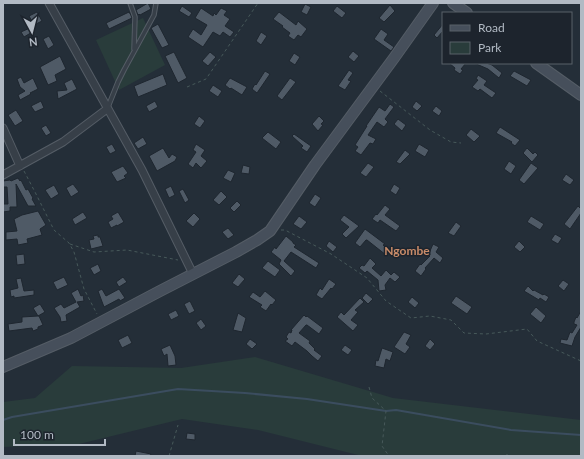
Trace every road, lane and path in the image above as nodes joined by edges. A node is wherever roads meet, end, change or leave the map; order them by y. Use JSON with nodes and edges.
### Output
{"nodes":[{"id":1,"x":49,"y":3,"type":"edge"},
{"id":2,"x":130,"y":3,"type":"edge"},
{"id":3,"x":156,"y":3,"type":"edge"},
{"id":4,"x":258,"y":3,"type":"edge"},
{"id":5,"x":433,"y":3,"type":"edge"},
{"id":6,"x":453,"y":3,"type":"edge"},
{"id":7,"x":466,"y":12,"type":"edge"},
{"id":8,"x":134,"y":52,"type":"junction"},
{"id":9,"x":537,"y":64,"type":"edge"},
{"id":10,"x":374,"y":86,"type":"junction"},
{"id":11,"x":187,"y":87,"type":"dead end"},
{"id":12,"x":581,"y":95,"type":"edge"},
{"id":13,"x":108,"y":109,"type":"junction"},
{"id":14,"x":3,"y":128,"type":"edge"},
{"id":15,"x":461,"y":143,"type":"dead end"},
{"id":16,"x":20,"y":166,"type":"junction"},
{"id":17,"x":3,"y":175,"type":"edge"},
{"id":18,"x":270,"y":231,"type":"junction"},
{"id":19,"x":69,"y":243,"type":"junction"},
{"id":20,"x":186,"y":261,"type":"junction"},
{"id":21,"x":193,"y":274,"type":"junction"},
{"id":22,"x":101,"y":323,"type":"junction"},
{"id":23,"x":581,"y":361,"type":"edge"},
{"id":24,"x":3,"y":367,"type":"edge"},
{"id":25,"x":369,"y":387,"type":"dead end"},
{"id":26,"x":178,"y":425,"type":"dead end"},
{"id":27,"x":169,"y":456,"type":"edge"},
{"id":28,"x":389,"y":456,"type":"edge"}],
"edges":[{"from":1,"to":13,"type":"street"},
{"from":2,"to":8,"type":"lane"},
{"from":3,"to":8,"type":"lane"},
{"from":4,"to":11,"type":"path"},
{"from":5,"to":10,"type":"street"},
{"from":6,"to":7,"type":"street"},
{"from":8,"to":13,"type":"lane"},
{"from":9,"to":12,"type":"street"},
{"from":10,"to":15,"type":"path"},
{"from":10,"to":18,"type":"street"},
{"from":13,"to":16,"type":"street"},
{"from":13,"to":20,"type":"street"},
{"from":14,"to":16,"type":"street"},
{"from":16,"to":17,"type":"street"},
{"from":16,"to":19,"type":"path"},
{"from":18,"to":21,"type":"street"},
{"from":18,"to":23,"type":"path"},
{"from":19,"to":20,"type":"path"},
{"from":19,"to":22,"type":"path"},
{"from":20,"to":21,"type":"street"},
{"from":21,"to":22,"type":"street"},
{"from":22,"to":24,"type":"street"},
{"from":25,"to":28,"type":"path"},
{"from":26,"to":27,"type":"path"}]}
